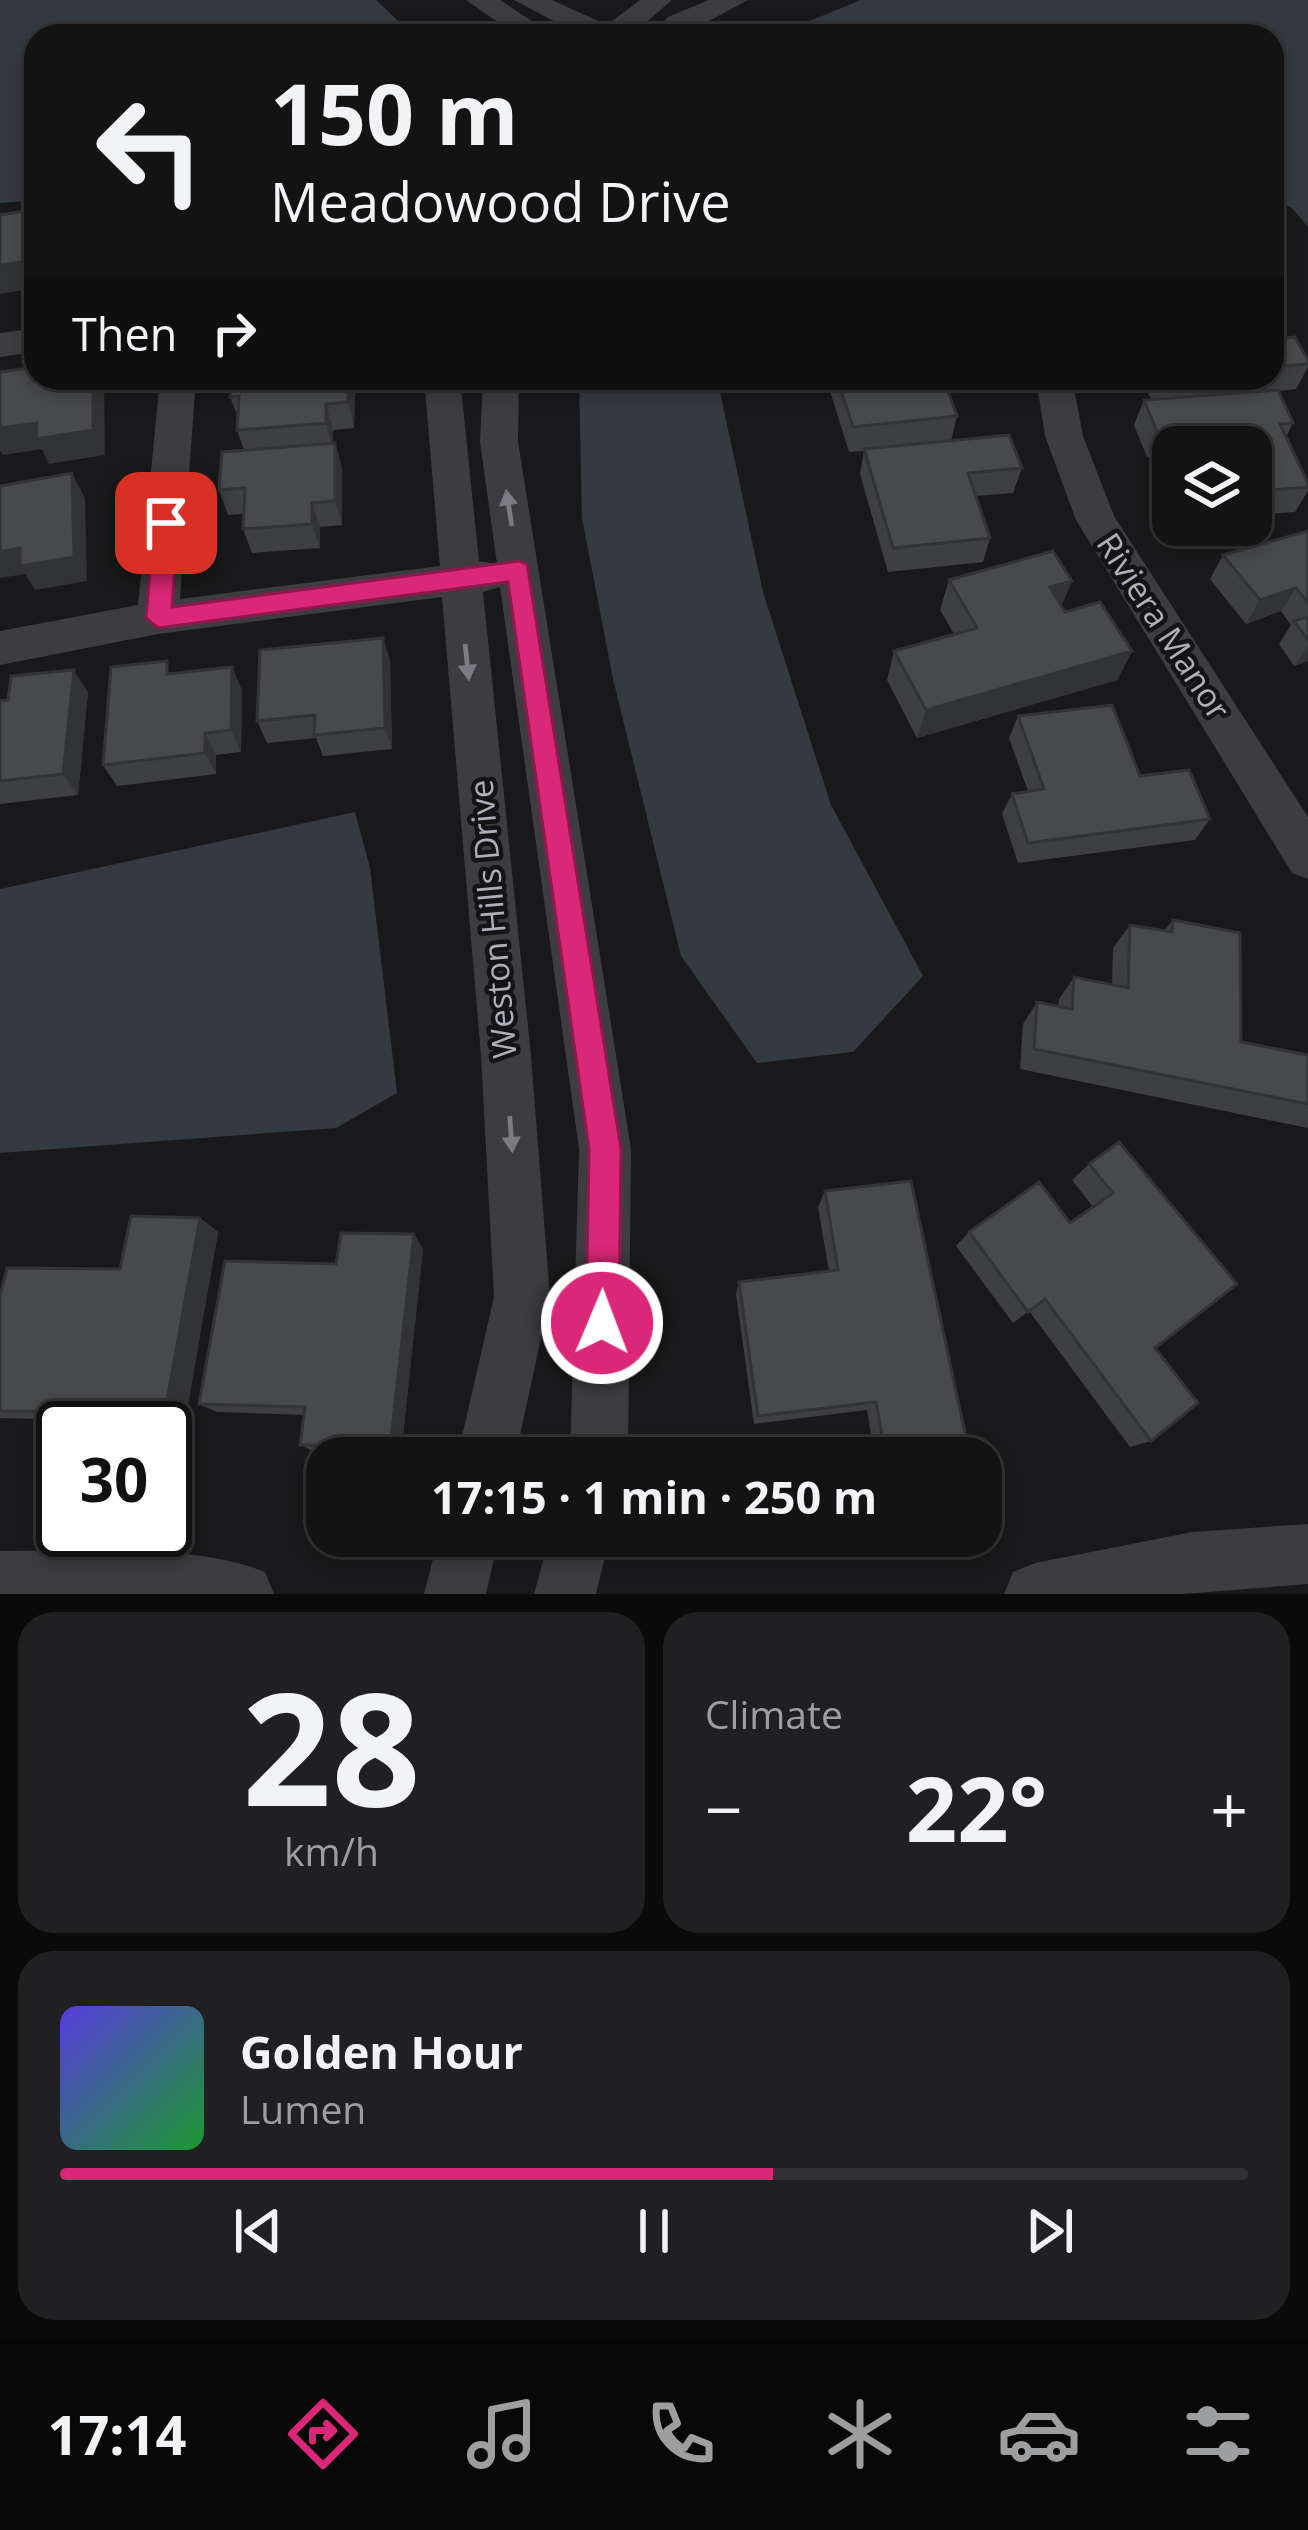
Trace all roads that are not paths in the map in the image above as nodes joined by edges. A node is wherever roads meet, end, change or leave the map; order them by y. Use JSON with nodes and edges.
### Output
{"nodes":[{"id":1,"x":480,"y":0,"type":"edge"},
{"id":2,"x":528,"y":0,"type":"edge"},
{"id":3,"x":658,"y":0,"type":"edge"},
{"id":4,"x":734,"y":0,"type":"edge"},
{"id":5,"x":519,"y":24,"type":"edge"},
{"id":6,"x":581,"y":24,"type":"edge"},
{"id":7,"x":625,"y":24,"type":"edge"},
{"id":8,"x":677,"y":24,"type":"edge"},
{"id":9,"x":177,"y":390,"type":"edge"},
{"id":10,"x":443,"y":390,"type":"edge"},
{"id":11,"x":501,"y":390,"type":"edge"},
{"id":12,"x":1056,"y":390,"type":"edge"},
{"id":13,"x":519,"y":571,"type":"junction"},
{"id":14,"x":459,"y":581,"type":"junction"},
{"id":15,"x":158,"y":618,"type":"junction"},
{"id":16,"x":0,"y":648,"type":"edge"},
{"id":17,"x":1308,"y":860,"type":"edge"},
{"id":18,"x":491,"y":1437,"type":"edge"},
{"id":19,"x":599,"y":1437,"type":"edge"},
{"id":20,"x":1308,"y":1554,"type":"edge"},
{"id":21,"x":464,"y":1557,"type":"edge"},
{"id":22,"x":575,"y":1557,"type":"edge"},
{"id":23,"x":0,"y":1581,"type":"edge"},
{"id":24,"x":243,"y":1594,"type":"edge"},
{"id":25,"x":455,"y":1594,"type":"edge"},
{"id":26,"x":565,"y":1594,"type":"edge"},
{"id":27,"x":1035,"y":1594,"type":"edge"}],
"edges":[{"from":1,"to":5,"type":"street"},
{"from":2,"to":6,"type":"street"},
{"from":3,"to":7,"type":"street"},
{"from":4,"to":8,"type":"street"},
{"from":9,"to":15,"type":"street"},
{"from":10,"to":14,"type":"street","name":"Weston Hills Drive"},
{"from":13,"to":11,"type":"street","one_way":true},
{"from":12,"to":17,"type":"street","name":"Riviera Manor"},
{"from":13,"to":14,"type":"street"},
{"from":13,"to":19,"type":"street"},
{"from":14,"to":15,"type":"street"},
{"from":14,"to":18,"type":"street","name":"Weston Hills Drive","one_way":true},
{"from":15,"to":16,"type":"street"},
{"from":20,"to":27,"type":"street"},
{"from":21,"to":25,"type":"street"},
{"from":22,"to":26,"type":"street"},
{"from":23,"to":24,"type":"street"}]}
